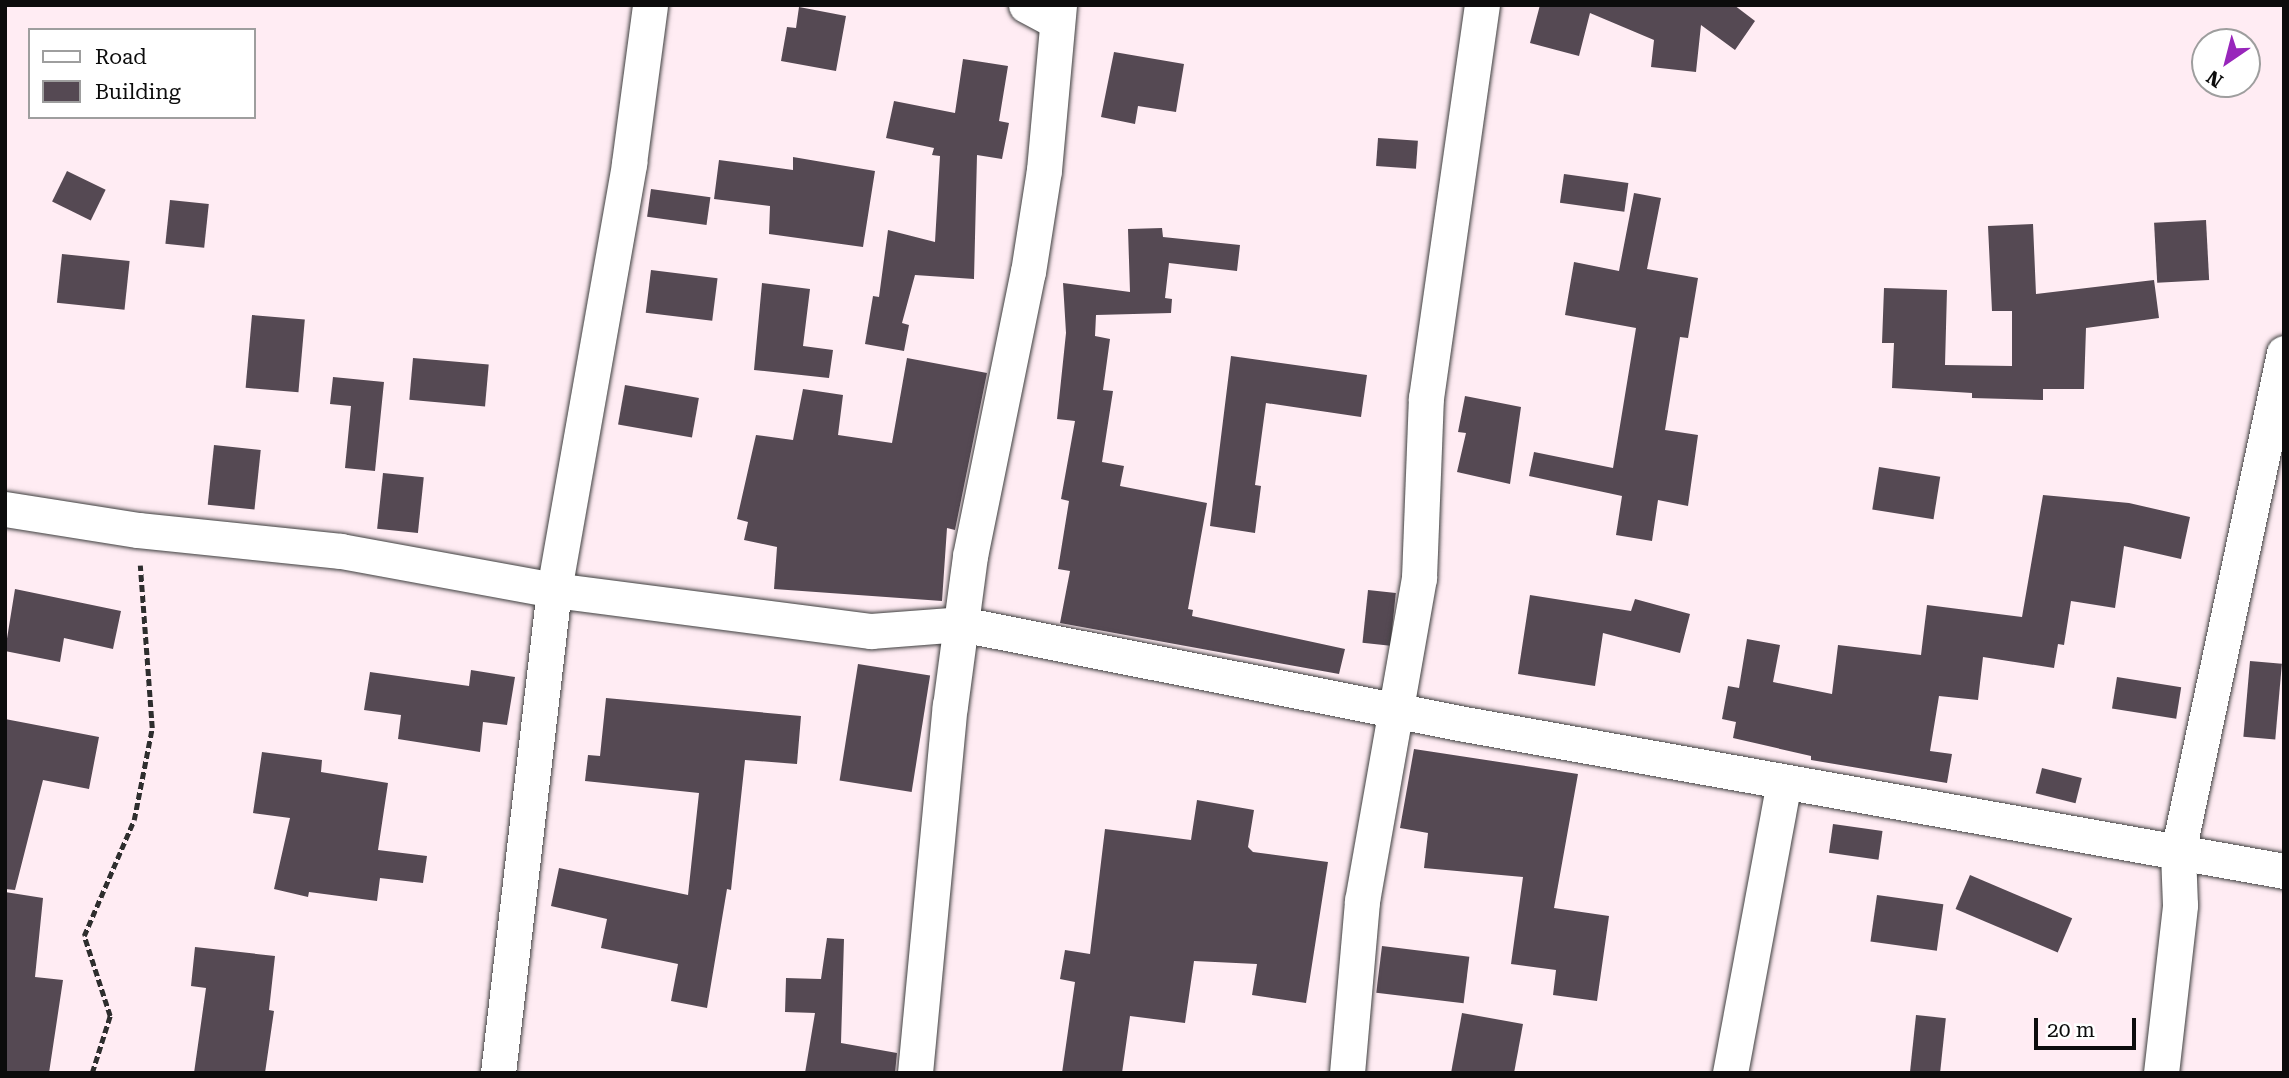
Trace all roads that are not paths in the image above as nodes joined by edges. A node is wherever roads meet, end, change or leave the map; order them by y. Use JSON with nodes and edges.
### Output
{"nodes":[{"id":1,"x":650,"y":5,"type":"edge"},
{"id":2,"x":1482,"y":5,"type":"edge"},
{"id":3,"x":1047,"y":11,"type":"edge"},
{"id":4,"x":2284,"y":353,"type":"edge"},
{"id":5,"x":5,"y":509,"type":"edge"},
{"id":6,"x":554,"y":590,"type":"junction"},
{"id":7,"x":961,"y":624,"type":"junction"},
{"id":8,"x":1399,"y":711,"type":"junction"},
{"id":9,"x":1784,"y":782,"type":"junction"},
{"id":10,"x":2178,"y":852,"type":"junction"},
{"id":11,"x":2284,"y":871,"type":"edge"},
{"id":12,"x":498,"y":1073,"type":"edge"},
{"id":13,"x":915,"y":1073,"type":"edge"},
{"id":14,"x":1347,"y":1073,"type":"edge"},
{"id":15,"x":1730,"y":1073,"type":"edge"},
{"id":16,"x":2161,"y":1073,"type":"edge"}],
"edges":[{"from":1,"to":6,"type":"street"},
{"from":2,"to":8,"type":"street"},
{"from":3,"to":7,"type":"street"},
{"from":4,"to":10,"type":"street"},
{"from":5,"to":6,"type":"street"},
{"from":6,"to":7,"type":"street"},
{"from":6,"to":12,"type":"street"},
{"from":7,"to":8,"type":"street"},
{"from":7,"to":13,"type":"street"},
{"from":8,"to":9,"type":"street"},
{"from":8,"to":14,"type":"street"},
{"from":9,"to":10,"type":"street"},
{"from":9,"to":15,"type":"street"},
{"from":10,"to":11,"type":"street"},
{"from":10,"to":16,"type":"street"}]}
